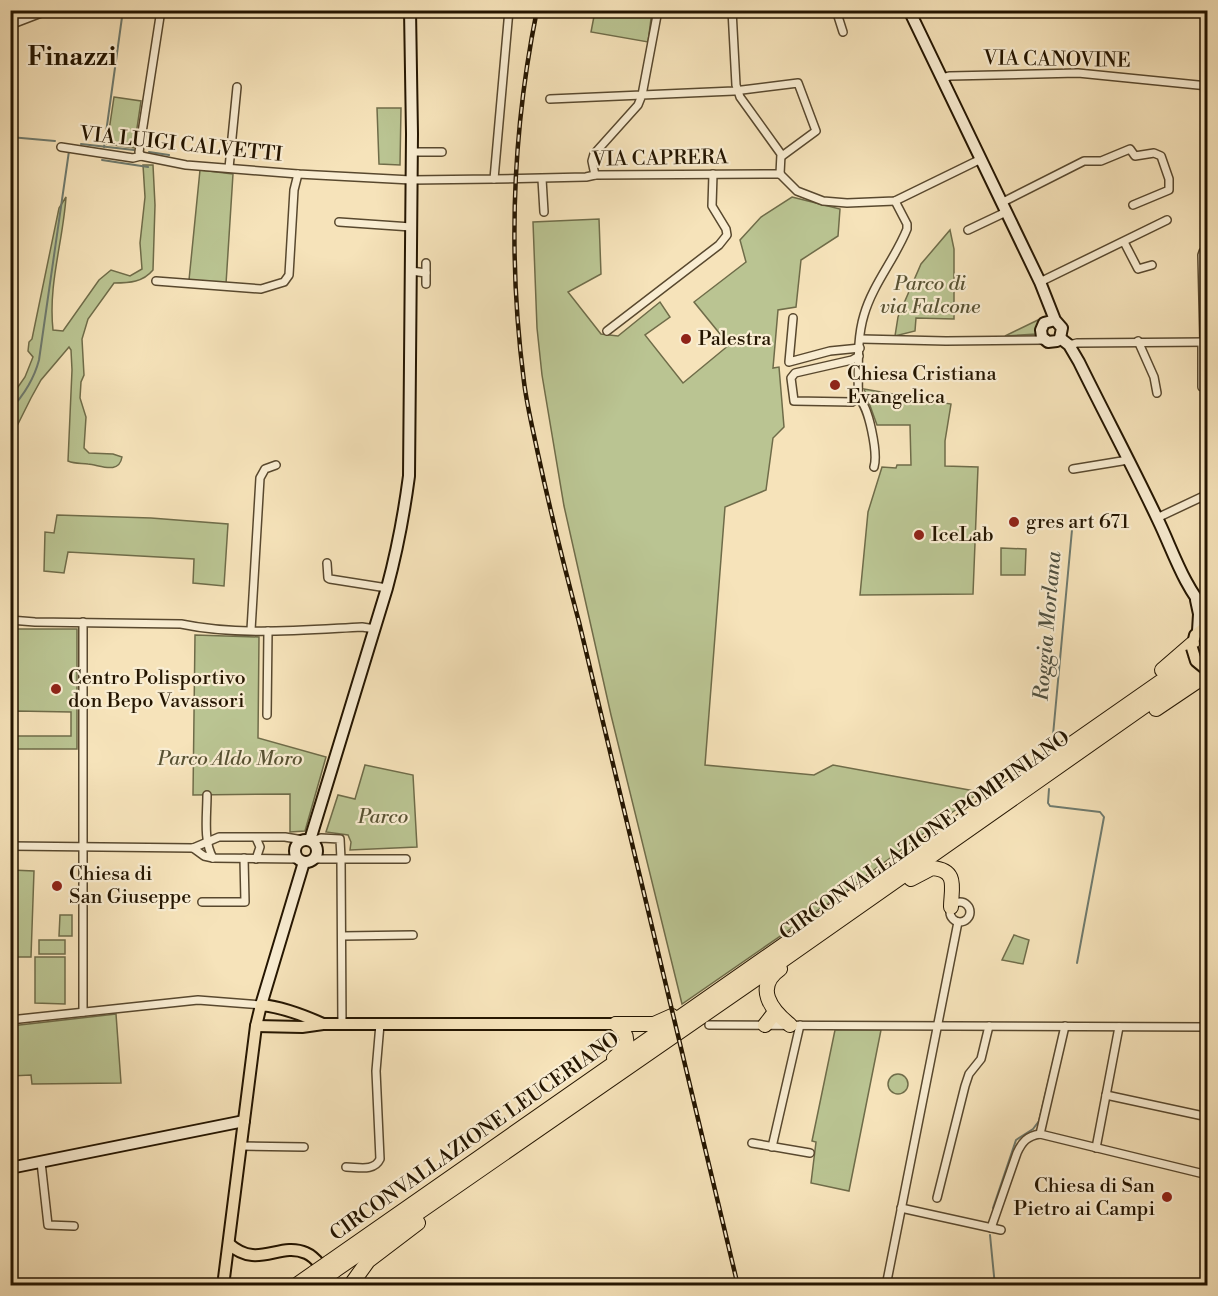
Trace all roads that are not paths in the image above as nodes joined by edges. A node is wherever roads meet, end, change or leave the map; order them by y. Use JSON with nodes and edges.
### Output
{"nodes":[{"id":1,"x":49,"y":10,"type":"edge"},
{"id":2,"x":161,"y":10,"type":"edge"},
{"id":3,"x":410,"y":10,"type":"edge"},
{"id":4,"x":509,"y":10,"type":"edge"},
{"id":5,"x":658,"y":10,"type":"edge"},
{"id":6,"x":732,"y":10,"type":"edge"},
{"id":7,"x":836,"y":10,"type":"edge"},
{"id":8,"x":909,"y":10,"type":"edge"},
{"id":9,"x":10,"y":25,"type":"edge"},
{"id":10,"x":843,"y":32,"type":"dead end"},
{"id":11,"x":941,"y":78,"type":"junction"},
{"id":12,"x":1208,"y":86,"type":"edge"},
{"id":13,"x":237,"y":87,"type":"dead end"},
{"id":14,"x":739,"y":90,"type":"junction"},
{"id":15,"x":642,"y":95,"type":"junction"},
{"id":16,"x":550,"y":99,"type":"dead end"},
{"id":17,"x":61,"y":147,"type":"dead end"},
{"id":18,"x":411,"y":152,"type":"junction"},
{"id":19,"x":442,"y":153,"type":"dead end"},
{"id":20,"x":141,"y":156,"type":"junction"},
{"id":21,"x":782,"y":156,"type":"junction"},
{"id":22,"x":981,"y":159,"type":"junction"},
{"id":23,"x":229,"y":168,"type":"junction"},
{"id":24,"x":298,"y":174,"type":"junction"},
{"id":25,"x":712,"y":174,"type":"junction"},
{"id":26,"x":780,"y":174,"type":"junction"},
{"id":27,"x":595,"y":175,"type":"junction"},
{"id":28,"x":494,"y":179,"type":"junction"},
{"id":29,"x":542,"y":179,"type":"junction"},
{"id":30,"x":411,"y":180,"type":"junction"},
{"id":31,"x":895,"y":201,"type":"junction"},
{"id":32,"x":1133,"y":205,"type":"dead end"},
{"id":33,"x":1003,"y":208,"type":"junction"},
{"id":34,"x":544,"y":212,"type":"dead end"},
{"id":35,"x":1167,"y":220,"type":"dead end"},
{"id":36,"x":339,"y":222,"type":"dead end"},
{"id":37,"x":411,"y":227,"type":"junction"},
{"id":38,"x":969,"y":230,"type":"dead end"},
{"id":39,"x":1124,"y":242,"type":"junction"},
{"id":40,"x":1208,"y":249,"type":"edge"},
{"id":41,"x":426,"y":263,"type":"dead end"},
{"id":42,"x":1152,"y":265,"type":"dead end"},
{"id":43,"x":411,"y":271,"type":"junction"},
{"id":44,"x":426,"y":273,"type":"junction"},
{"id":45,"x":156,"y":281,"type":"dead end"},
{"id":46,"x":1040,"y":282,"type":"junction"},
{"id":47,"x":426,"y":284,"type":"dead end"},
{"id":48,"x":793,"y":318,"type":"dead end"},
{"id":49,"x":1055,"y":320,"type":"junction"},
{"id":50,"x":607,"y":331,"type":"dead end"},
{"id":51,"x":861,"y":339,"type":"junction"},
{"id":52,"x":1045,"y":340,"type":"junction"},
{"id":53,"x":1138,"y":341,"type":"junction"},
{"id":54,"x":1065,"y":342,"type":"junction"},
{"id":55,"x":1205,"y":342,"type":"edge"},
{"id":56,"x":860,"y":348,"type":"junction"},
{"id":57,"x":859,"y":356,"type":"junction"},
{"id":58,"x":1202,"y":387,"type":"dead end"},
{"id":59,"x":1157,"y":393,"type":"dead end"},
{"id":60,"x":858,"y":398,"type":"junction"},
{"id":61,"x":1128,"y":460,"type":"junction"},
{"id":62,"x":276,"y":465,"type":"dead end"},
{"id":63,"x":874,"y":467,"type":"dead end"},
{"id":64,"x":1073,"y":469,"type":"dead end"},
{"id":65,"x":1208,"y":494,"type":"edge"},
{"id":66,"x":1157,"y":518,"type":"junction"},
{"id":67,"x":327,"y":563,"type":"dead end"},
{"id":68,"x":384,"y":587,"type":"junction"},
{"id":69,"x":1195,"y":597,"type":"junction"},
{"id":70,"x":1208,"y":613,"type":"edge"},
{"id":71,"x":10,"y":620,"type":"edge"},
{"id":72,"x":83,"y":622,"type":"junction"},
{"id":73,"x":1208,"y":624,"type":"edge"},
{"id":74,"x":375,"y":629,"type":"junction"},
{"id":75,"x":251,"y":630,"type":"junction"},
{"id":76,"x":268,"y":630,"type":"junction"},
{"id":77,"x":1200,"y":659,"type":"edge"},
{"id":78,"x":267,"y":715,"type":"dead end"},
{"id":79,"x":207,"y":795,"type":"dead end"},
{"id":80,"x":966,"y":818,"type":"junction"},
{"id":81,"x":256,"y":837,"type":"junction"},
{"id":82,"x":208,"y":840,"type":"junction"},
{"id":83,"x":309,"y":840,"type":"junction"},
{"id":84,"x":10,"y":846,"type":"edge"},
{"id":85,"x":82,"y":847,"type":"junction"},
{"id":86,"x":193,"y":848,"type":"junction"},
{"id":87,"x":213,"y":858,"type":"junction"},
{"id":88,"x":244,"y":858,"type":"junction"},
{"id":89,"x":256,"y":859,"type":"junction"},
{"id":90,"x":341,"y":859,"type":"junction"},
{"id":91,"x":406,"y":859,"type":"dead end"},
{"id":92,"x":304,"y":860,"type":"junction"},
{"id":93,"x":202,"y":902,"type":"dead end"},
{"id":94,"x":855,"y":908,"type":"junction"},
{"id":95,"x":951,"y":908,"type":"junction"},
{"id":96,"x":958,"y":922,"type":"junction"},
{"id":97,"x":413,"y":935,"type":"dead end"},
{"id":98,"x":342,"y":936,"type":"junction"},
{"id":99,"x":762,"y":961,"type":"junction"},
{"id":100,"x":261,"y":1005,"type":"junction"},
{"id":101,"x":83,"y":1012,"type":"junction"},
{"id":102,"x":775,"y":1012,"type":"junction"},
{"id":103,"x":10,"y":1020,"type":"edge"},
{"id":104,"x":323,"y":1024,"type":"junction"},
{"id":105,"x":342,"y":1024,"type":"junction"},
{"id":106,"x":380,"y":1024,"type":"junction"},
{"id":107,"x":616,"y":1024,"type":"junction"},
{"id":108,"x":709,"y":1025,"type":"dead end"},
{"id":109,"x":765,"y":1025,"type":"junction"},
{"id":110,"x":795,"y":1025,"type":"junction"},
{"id":111,"x":256,"y":1026,"type":"junction"},
{"id":112,"x":678,"y":1026,"type":"junction"},
{"id":113,"x":938,"y":1026,"type":"junction"},
{"id":114,"x":989,"y":1026,"type":"junction"},
{"id":115,"x":1065,"y":1026,"type":"junction"},
{"id":116,"x":1119,"y":1027,"type":"junction"},
{"id":117,"x":1207,"y":1027,"type":"edge"},
{"id":118,"x":586,"y":1083,"type":"junction"},
{"id":119,"x":1106,"y":1095,"type":"junction"},
{"id":120,"x":1208,"y":1115,"type":"edge"},
{"id":121,"x":244,"y":1121,"type":"junction"},
{"id":122,"x":1040,"y":1134,"type":"junction"},
{"id":123,"x":752,"y":1143,"type":"dead end"},
{"id":124,"x":241,"y":1146,"type":"junction"},
{"id":125,"x":304,"y":1147,"type":"dead end"},
{"id":126,"x":772,"y":1147,"type":"junction"},
{"id":127,"x":1096,"y":1148,"type":"junction"},
{"id":128,"x":810,"y":1153,"type":"dead end"},
{"id":129,"x":41,"y":1162,"type":"junction"},
{"id":130,"x":346,"y":1167,"type":"dead end"},
{"id":131,"x":10,"y":1168,"type":"edge"},
{"id":132,"x":1208,"y":1175,"type":"edge"},
{"id":133,"x":456,"y":1186,"type":"junction"},
{"id":134,"x":937,"y":1198,"type":"dead end"},
{"id":135,"x":901,"y":1208,"type":"junction"},
{"id":136,"x":74,"y":1226,"type":"dead end"},
{"id":137,"x":991,"y":1228,"type":"junction"},
{"id":138,"x":1001,"y":1230,"type":"dead end"},
{"id":139,"x":228,"y":1244,"type":"junction"},
{"id":140,"x":331,"y":1267,"type":"junction"},
{"id":141,"x":321,"y":1281,"type":"edge"},
{"id":142,"x":223,"y":1286,"type":"edge"},
{"id":143,"x":296,"y":1286,"type":"edge"},
{"id":144,"x":350,"y":1286,"type":"edge"},
{"id":145,"x":886,"y":1286,"type":"edge"}],
"edges":[{"from":1,"to":9,"type":"street"},
{"from":2,"to":20,"type":"street"},
{"from":3,"to":18,"type":"main road"},
{"from":4,"to":28,"type":"street"},
{"from":5,"to":15,"type":"street"},
{"from":6,"to":14,"type":"street"},
{"from":7,"to":10,"type":"street"},
{"from":8,"to":11,"type":"main road"},
{"from":11,"to":12,"type":"street","name":"VIA CANOVINE"},
{"from":11,"to":22,"type":"main road"},
{"from":13,"to":23,"type":"street"},
{"from":14,"to":15,"type":"street"},
{"from":14,"to":21,"type":"street"},
{"from":14,"to":21,"type":"street"},
{"from":15,"to":16,"type":"street"},
{"from":15,"to":27,"type":"street"},
{"from":17,"to":20,"type":"street","name":"VIA LUIGI CALVETTI"},
{"from":18,"to":19,"type":"street"},
{"from":18,"to":30,"type":"main road"},
{"from":20,"to":23,"type":"street","name":"VIA LUIGI CALVETTI"},
{"from":21,"to":26,"type":"street"},
{"from":22,"to":31,"type":"street"},
{"from":22,"to":33,"type":"main road"},
{"from":23,"to":24,"type":"street","name":"VIA LUIGI CALVETTI"},
{"from":24,"to":30,"type":"street","name":"VIA LUIGI CALVETTI"},
{"from":24,"to":45,"type":"street","name":"VIA LUIGI CALVETTI"},
{"from":25,"to":26,"type":"street","name":"VIA CAPRERA"},
{"from":25,"to":27,"type":"street","name":"VIA CAPRERA"},
{"from":25,"to":50,"type":"street"},
{"from":26,"to":31,"type":"street"},
{"from":27,"to":29,"type":"street","name":"VIA CAPRERA"},
{"from":28,"to":29,"type":"street","name":"VIA CAPRERA"},
{"from":28,"to":30,"type":"street","name":"VIA LUIGI CALVETTI"},
{"from":29,"to":34,"type":"street"},
{"from":30,"to":37,"type":"main road"},
{"from":31,"to":51,"type":"street"},
{"from":32,"to":33,"type":"street"},
{"from":33,"to":38,"type":"street"},
{"from":33,"to":46,"type":"main road"},
{"from":35,"to":39,"type":"street"},
{"from":36,"to":37,"type":"street"},
{"from":37,"to":43,"type":"main road"},
{"from":39,"to":42,"type":"street"},
{"from":39,"to":46,"type":"street"},
{"from":40,"to":55,"type":"street"},
{"from":41,"to":44,"type":"street"},
{"from":43,"to":44,"type":"street"},
{"from":43,"to":68,"type":"main road"},
{"from":44,"to":47,"type":"street"},
{"from":46,"to":49,"type":"main road"},
{"from":48,"to":56,"type":"street"},
{"from":49,"to":52,"type":"main road"},
{"from":49,"to":54,"type":"main road"},
{"from":51,"to":52,"type":"street"},
{"from":51,"to":56,"type":"street"},
{"from":52,"to":54,"type":"main road"},
{"from":53,"to":54,"type":"street"},
{"from":53,"to":55,"type":"street"},
{"from":53,"to":59,"type":"street"},
{"from":54,"to":61,"type":"main road"},
{"from":55,"to":58,"type":"street"},
{"from":56,"to":57,"type":"street"},
{"from":57,"to":60,"type":"street"},
{"from":57,"to":60,"type":"street"},
{"from":60,"to":63,"type":"street"},
{"from":61,"to":64,"type":"street"},
{"from":61,"to":66,"type":"main road"},
{"from":62,"to":75,"type":"street"},
{"from":65,"to":66,"type":"street"},
{"from":66,"to":69,"type":"main road"},
{"from":67,"to":68,"type":"street"},
{"from":68,"to":74,"type":"main road"},
{"from":69,"to":70,"type":"main road"},
{"from":69,"to":77,"type":"main road"},
{"from":71,"to":72,"type":"street"},
{"from":72,"to":75,"type":"street"},
{"from":72,"to":85,"type":"street"},
{"from":73,"to":77,"type":"main road"},
{"from":74,"to":76,"type":"street"},
{"from":74,"to":83,"type":"main road"},
{"from":75,"to":76,"type":"street"},
{"from":76,"to":78,"type":"street"},
{"from":77,"to":80,"type":"highway","name":"CIRCONVALLAZIONE POMPINIANO"},
{"from":77,"to":80,"type":"highway"},
{"from":77,"to":94,"type":"highway","name":"CIRCONVALLAZIONE POMPINIANO"},
{"from":79,"to":82,"type":"street"},
{"from":80,"to":99,"type":"highway","name":"CIRCONVALLAZIONE POMPINIANO"},
{"from":81,"to":82,"type":"street"},
{"from":81,"to":83,"type":"street"},
{"from":81,"to":89,"type":"street"},
{"from":82,"to":86,"type":"street"},
{"from":82,"to":87,"type":"street"},
{"from":83,"to":90,"type":"street"},
{"from":83,"to":92,"type":"main road"},
{"from":83,"to":92,"type":"main road"},
{"from":84,"to":85,"type":"street"},
{"from":85,"to":86,"type":"street"},
{"from":85,"to":101,"type":"street"},
{"from":86,"to":87,"type":"street"},
{"from":87,"to":88,"type":"street"},
{"from":88,"to":89,"type":"street"},
{"from":88,"to":93,"type":"street"},
{"from":89,"to":92,"type":"street"},
{"from":90,"to":91,"type":"street"},
{"from":90,"to":92,"type":"street"},
{"from":90,"to":98,"type":"street"},
{"from":92,"to":100,"type":"main road"},
{"from":94,"to":95,"type":"highway"},
{"from":94,"to":102,"type":"highway"},
{"from":94,"to":112,"type":"highway","name":"CIRCONVALLAZIONE POMPINIANO"},
{"from":95,"to":96,"type":"street"},
{"from":95,"to":96,"type":"street"},
{"from":96,"to":113,"type":"street"},
{"from":97,"to":98,"type":"street"},
{"from":98,"to":105,"type":"street"},
{"from":99,"to":107,"type":"highway"},
{"from":99,"to":112,"type":"highway","name":"CIRCONVALLAZIONE POMPINIANO"},
{"from":100,"to":101,"type":"street"},
{"from":100,"to":104,"type":"main road"},
{"from":100,"to":111,"type":"main road"},
{"from":101,"to":103,"type":"street"},
{"from":102,"to":109,"type":"highway"},
{"from":102,"to":110,"type":"highway"},
{"from":104,"to":105,"type":"main road"},
{"from":104,"to":111,"type":"main road"},
{"from":105,"to":106,"type":"main road"},
{"from":106,"to":107,"type":"main road"},
{"from":106,"to":130,"type":"street"},
{"from":107,"to":118,"type":"highway"},
{"from":108,"to":109,"type":"street"},
{"from":109,"to":110,"type":"street"},
{"from":110,"to":113,"type":"street"},
{"from":110,"to":126,"type":"street"},
{"from":111,"to":121,"type":"main road"},
{"from":112,"to":118,"type":"highway","name":"CIRCONVALLAZIONE LEUCERIANO"},
{"from":112,"to":133,"type":"highway","name":"CIRCONVALLAZIONE LEUCERIANO"},
{"from":113,"to":114,"type":"street"},
{"from":113,"to":135,"type":"street"},
{"from":114,"to":115,"type":"street"},
{"from":114,"to":134,"type":"street"},
{"from":115,"to":116,"type":"street"},
{"from":115,"to":122,"type":"street"},
{"from":116,"to":117,"type":"street"},
{"from":116,"to":119,"type":"street"},
{"from":117,"to":120,"type":"street"},
{"from":118,"to":140,"type":"highway","name":"CIRCONVALLAZIONE LEUCERIANO"},
{"from":119,"to":120,"type":"street"},
{"from":119,"to":127,"type":"street"},
{"from":121,"to":124,"type":"main road"},
{"from":121,"to":129,"type":"main road"},
{"from":122,"to":127,"type":"street"},
{"from":122,"to":137,"type":"street"},
{"from":123,"to":126,"type":"street"},
{"from":124,"to":125,"type":"street"},
{"from":124,"to":139,"type":"main road"},
{"from":126,"to":128,"type":"street"},
{"from":127,"to":132,"type":"street"},
{"from":129,"to":131,"type":"main road"},
{"from":129,"to":136,"type":"street"},
{"from":133,"to":140,"type":"highway","name":"CIRCONVALLAZIONE LEUCERIANO"},
{"from":133,"to":144,"type":"highway"},
{"from":135,"to":137,"type":"street"},
{"from":135,"to":145,"type":"street"},
{"from":137,"to":138,"type":"street"},
{"from":139,"to":141,"type":"main road"},
{"from":139,"to":142,"type":"main road"},
{"from":140,"to":141,"type":"highway","name":"CIRCONVALLAZIONE LEUCERIANO","bridge":true},
{"from":141,"to":143,"type":"highway","name":"CIRCONVALLAZIONE LEUCERIANO"}]}
